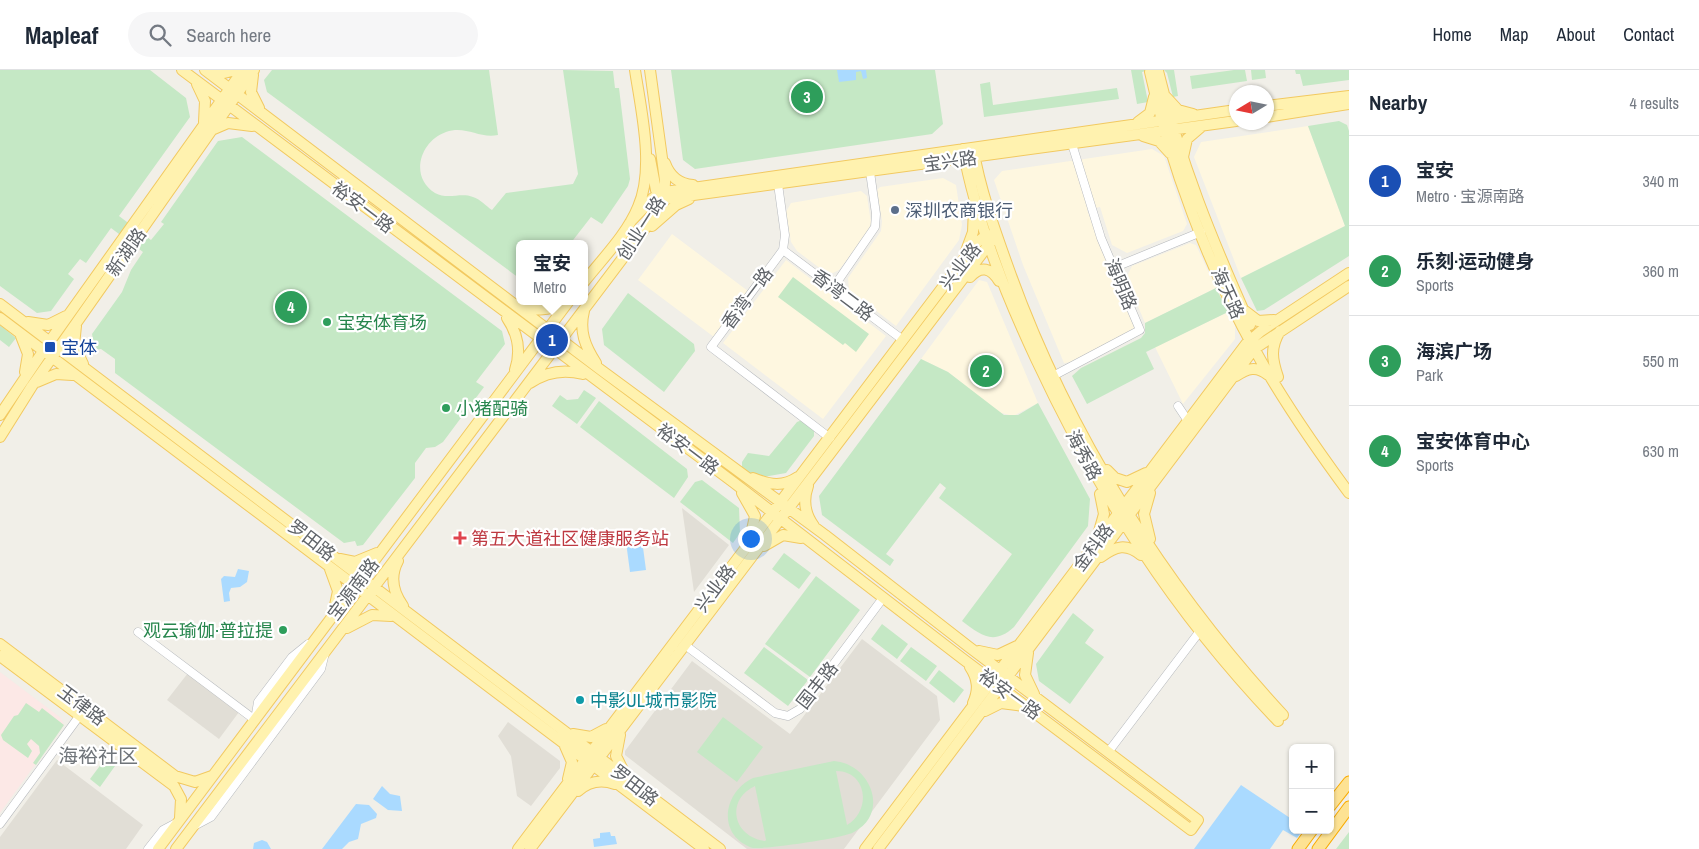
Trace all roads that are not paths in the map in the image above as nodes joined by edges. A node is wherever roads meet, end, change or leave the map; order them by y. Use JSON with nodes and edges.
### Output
{"nodes":[{"id":1,"x":182,"y":70,"type":"edge"},
{"id":2,"x":207,"y":70,"type":"edge"},
{"id":3,"x":236,"y":70,"type":"edge"},
{"id":4,"x":244,"y":70,"type":"edge"},
{"id":5,"x":255,"y":70,"type":"edge"},
{"id":6,"x":635,"y":70,"type":"edge"},
{"id":7,"x":650,"y":70,"type":"edge"},
{"id":8,"x":1154,"y":72,"type":"edge"},
{"id":9,"x":192,"y":77,"type":"junction"},
{"id":10,"x":1158,"y":90,"type":"junction"},
{"id":11,"x":233,"y":91,"type":"junction"},
{"id":12,"x":1349,"y":96,"type":"edge"},
{"id":13,"x":225,"y":103,"type":"junction"},
{"id":14,"x":1349,"y":104,"type":"edge"},
{"id":15,"x":1274,"y":106,"type":"edge"},
{"id":16,"x":1296,"y":107,"type":"junction"},
{"id":17,"x":1229,"y":112,"type":"edge"},
{"id":18,"x":1274,"y":114,"type":"edge"},
{"id":19,"x":266,"y":116,"type":"junction"},
{"id":20,"x":1202,"y":120,"type":"junction"},
{"id":21,"x":1229,"y":121,"type":"edge"},
{"id":22,"x":1167,"y":125,"type":"junction"},
{"id":23,"x":257,"y":127,"type":"junction"},
{"id":24,"x":644,"y":128,"type":"junction"},
{"id":25,"x":1133,"y":130,"type":"junction"},
{"id":26,"x":204,"y":132,"type":"junction"},
{"id":27,"x":1072,"y":144,"type":"junction"},
{"id":28,"x":193,"y":148,"type":"junction"},
{"id":29,"x":662,"y":152,"type":"junction"},
{"id":30,"x":969,"y":153,"type":"junction"},
{"id":31,"x":1172,"y":155,"type":"junction"},
{"id":32,"x":1183,"y":163,"type":"junction"},
{"id":33,"x":870,"y":172,"type":"junction"},
{"id":34,"x":778,"y":184,"type":"junction"},
{"id":35,"x":972,"y":188,"type":"junction"},
{"id":36,"x":708,"y":190,"type":"junction"},
{"id":37,"x":662,"y":195,"type":"junction"},
{"id":38,"x":631,"y":221,"type":"junction"},
{"id":39,"x":1201,"y":232,"type":"junction"},
{"id":40,"x":638,"y":238,"type":"junction"},
{"id":41,"x":991,"y":238,"type":"junction"},
{"id":42,"x":783,"y":250,"type":"junction"},
{"id":43,"x":962,"y":262,"type":"junction"},
{"id":44,"x":1113,"y":268,"type":"junction"},
{"id":45,"x":1349,"y":274,"type":"edge"},
{"id":46,"x":588,"y":277,"type":"edge"},
{"id":47,"x":1349,"y":286,"type":"edge"},
{"id":48,"x":834,"y":288,"type":"junction"},
{"id":49,"x":954,"y":291,"type":"junction"},
{"id":50,"x":1008,"y":293,"type":"junction"},
{"id":51,"x":512,"y":301,"type":"junction"},
{"id":52,"x":588,"y":302,"type":"edge"},
{"id":53,"x":516,"y":303,"type":"edge"},
{"id":54,"x":0,"y":304,"type":"edge"},
{"id":55,"x":516,"y":304,"type":"edge"},
{"id":56,"x":517,"y":305,"type":"edge"},
{"id":57,"x":521,"y":305,"type":"edge"},
{"id":58,"x":559,"y":305,"type":"edge"},
{"id":59,"x":565,"y":305,"type":"edge"},
{"id":60,"x":1237,"y":305,"type":"junction"},
{"id":61,"x":585,"y":306,"type":"joint"},
{"id":62,"x":502,"y":311,"type":"junction"},
{"id":63,"x":71,"y":312,"type":"junction"},
{"id":64,"x":17,"y":317,"type":"junction"},
{"id":65,"x":1282,"y":317,"type":"junction"},
{"id":66,"x":0,"y":318,"type":"edge"},
{"id":67,"x":79,"y":320,"type":"junction"},
{"id":68,"x":548,"y":329,"type":"junction"},
{"id":69,"x":1282,"y":329,"type":"junction"},
{"id":70,"x":17,"y":331,"type":"junction"},
{"id":71,"x":540,"y":339,"type":"junction"},
{"id":72,"x":560,"y":339,"type":"junction"},
{"id":73,"x":903,"y":340,"type":"junction"},
{"id":74,"x":50,"y":341,"type":"junction"},
{"id":75,"x":1254,"y":342,"type":"junction"},
{"id":76,"x":59,"y":348,"type":"junction"},
{"id":77,"x":553,"y":349,"type":"junction"},
{"id":78,"x":43,"y":351,"type":"junction"},
{"id":79,"x":52,"y":358,"type":"junction"},
{"id":80,"x":1235,"y":359,"type":"junction"},
{"id":81,"x":601,"y":370,"type":"junction"},
{"id":82,"x":88,"y":371,"type":"junction"},
{"id":83,"x":1053,"y":376,"type":"junction"},
{"id":84,"x":591,"y":377,"type":"junction"},
{"id":85,"x":1275,"y":378,"type":"junction"},
{"id":86,"x":80,"y":379,"type":"junction"},
{"id":87,"x":511,"y":379,"type":"junction"},
{"id":88,"x":1231,"y":380,"type":"junction"},
{"id":89,"x":22,"y":381,"type":"junction"},
{"id":90,"x":32,"y":386,"type":"junction"},
{"id":91,"x":524,"y":389,"type":"junction"},
{"id":92,"x":1178,"y":406,"type":"dead end"},
{"id":93,"x":0,"y":415,"type":"edge"},
{"id":94,"x":1188,"y":421,"type":"junction"},
{"id":95,"x":0,"y":437,"type":"edge"},
{"id":96,"x":830,"y":438,"type":"junction"},
{"id":97,"x":1092,"y":461,"type":"junction"},
{"id":98,"x":742,"y":473,"type":"junction"},
{"id":99,"x":1154,"y":474,"type":"junction"},
{"id":100,"x":808,"y":475,"type":"junction"},
{"id":101,"x":733,"y":482,"type":"junction"},
{"id":102,"x":1349,"y":482,"type":"edge"},
{"id":103,"x":1349,"y":493,"type":"edge"},
{"id":104,"x":784,"y":506,"type":"junction"},
{"id":105,"x":1127,"y":510,"type":"junction"},
{"id":106,"x":777,"y":516,"type":"junction"},
{"id":107,"x":1120,"y":519,"type":"junction"},
{"id":108,"x":825,"y":534,"type":"junction"},
{"id":109,"x":1095,"y":545,"type":"junction"},
{"id":110,"x":816,"y":546,"type":"junction"},
{"id":111,"x":384,"y":548,"type":"junction"},
{"id":112,"x":402,"y":552,"type":"junction"},
{"id":113,"x":745,"y":558,"type":"junction"},
{"id":114,"x":329,"y":559,"type":"junction"},
{"id":115,"x":1146,"y":559,"type":"junction"},
{"id":116,"x":1161,"y":563,"type":"junction"},
{"id":117,"x":1092,"y":564,"type":"junction"},
{"id":118,"x":362,"y":578,"type":"junction"},
{"id":119,"x":355,"y":587,"type":"junction"},
{"id":120,"x":374,"y":588,"type":"junction"},
{"id":121,"x":368,"y":596,"type":"junction"},
{"id":122,"x":883,"y":598,"type":"junction"},
{"id":123,"x":412,"y":616,"type":"junction"},
{"id":124,"x":401,"y":621,"type":"junction"},
{"id":125,"x":328,"y":622,"type":"junction"},
{"id":126,"x":1200,"y":631,"type":"junction"},
{"id":127,"x":138,"y":632,"type":"dead end"},
{"id":128,"x":336,"y":637,"type":"junction"},
{"id":129,"x":0,"y":644,"type":"edge"},
{"id":130,"x":685,"y":645,"type":"junction"},
{"id":131,"x":1025,"y":646,"type":"junction"},
{"id":132,"x":969,"y":647,"type":"junction"},
{"id":133,"x":0,"y":656,"type":"edge"},
{"id":134,"x":962,"y":659,"type":"junction"},
{"id":135,"x":1004,"y":674,"type":"junction"},
{"id":136,"x":996,"y":684,"type":"junction"},
{"id":137,"x":1036,"y":697,"type":"junction"},
{"id":138,"x":1028,"y":707,"type":"junction"},
{"id":139,"x":83,"y":712,"type":"junction"},
{"id":140,"x":973,"y":715,"type":"junction"},
{"id":141,"x":255,"y":720,"type":"junction"},
{"id":142,"x":620,"y":722,"type":"junction"},
{"id":143,"x":558,"y":732,"type":"junction"},
{"id":144,"x":1109,"y":751,"type":"junction"},
{"id":145,"x":593,"y":758,"type":"junction"},
{"id":146,"x":216,"y":772,"type":"junction"},
{"id":147,"x":169,"y":777,"type":"junction"},
{"id":148,"x":1349,"y":782,"type":"edge"},
{"id":149,"x":628,"y":785,"type":"junction"},
{"id":150,"x":564,"y":796,"type":"junction"},
{"id":151,"x":1334,"y":801,"type":"edge"},
{"id":152,"x":1349,"y":807,"type":"edge"},
{"id":153,"x":179,"y":822,"type":"junction"},
{"id":154,"x":0,"y":824,"type":"edge"},
{"id":155,"x":1309,"y":834,"type":"edge"},
{"id":156,"x":186,"y":837,"type":"junction"},
{"id":157,"x":148,"y":849,"type":"edge"},
{"id":158,"x":158,"y":849,"type":"edge"},
{"id":159,"x":176,"y":849,"type":"edge"},
{"id":160,"x":184,"y":849,"type":"edge"},
{"id":161,"x":518,"y":849,"type":"edge"},
{"id":162,"x":530,"y":849,"type":"edge"},
{"id":163,"x":704,"y":849,"type":"edge"},
{"id":164,"x":720,"y":849,"type":"edge"},
{"id":165,"x":865,"y":849,"type":"edge"},
{"id":166,"x":878,"y":849,"type":"edge"},
{"id":167,"x":1298,"y":849,"type":"edge"},
{"id":168,"x":1318,"y":849,"type":"edge"}],
"edges":[{"from":1,"to":9,"type":"main road","name":"裕安一路"},
{"from":2,"to":3,"type":"main road"},
{"from":2,"to":11,"type":"main road","name":"裕安一路"},
{"from":4,"to":11,"type":"main road","name":"新湖路"},
{"from":5,"to":11,"type":"main road","name":"新湖路"},
{"from":5,"to":19,"type":"main road"},
{"from":6,"to":24,"type":"main road","name":"创业一路"},
{"from":7,"to":29,"type":"main road","name":"创业一路"},
{"from":8,"to":10,"type":"main road","name":"海天路"},
{"from":9,"to":13,"type":"main road","name":"裕安一路"},
{"from":9,"to":26,"type":"main road"},
{"from":10,"to":20,"type":"main road"},
{"from":10,"to":22,"type":"main road","name":"海天路"},
{"from":10,"to":25,"type":"main road"},
{"from":11,"to":13,"type":"main road","name":"新湖路"},
{"from":11,"to":19,"type":"main road","name":"裕安一路"},
{"from":12,"to":16,"type":"main road"},
{"from":13,"to":23,"type":"main road","name":"裕安一路"},
{"from":13,"to":26,"type":"main road","name":"新湖路"},
{"from":14,"to":16,"type":"main road"},
{"from":15,"to":16,"type":"main road"},
{"from":16,"to":18,"type":"main road"},
{"from":17,"to":20,"type":"main road","name":"宝兴路"},
{"from":19,"to":51,"type":"main road","name":"裕安一路"},
{"from":20,"to":21,"type":"main road","name":"宝兴路"},
{"from":20,"to":22,"type":"main road","name":"宝兴路"},
{"from":20,"to":32,"type":"main road"},
{"from":22,"to":25,"type":"main road","name":"宝兴路"},
{"from":22,"to":31,"type":"main road","name":"海天路"},
{"from":22,"to":32,"type":"main road","name":"海天路"},
{"from":23,"to":26,"type":"main road"},
{"from":23,"to":62,"type":"main road","name":"裕安一路"},
{"from":24,"to":37,"type":"main road"},
{"from":24,"to":38,"type":"main road","name":"创业一路"},
{"from":25,"to":27,"type":"main road","name":"宝兴路"},
{"from":25,"to":30,"type":"main road","name":"宝兴路"},
{"from":25,"to":31,"type":"main road"},
{"from":26,"to":28,"type":"main road","name":"新湖路"},
{"from":27,"to":30,"type":"main road","name":"宝兴路"},
{"from":27,"to":44,"type":"street","name":"海明路"},
{"from":28,"to":63,"type":"main road","name":"新湖路"},
{"from":28,"to":67,"type":"main road","name":"新湖路"},
{"from":29,"to":36,"type":"main road"},
{"from":29,"to":37,"type":"main road","name":"创业一路"},
{"from":30,"to":33,"type":"main road","name":"宝兴路"},
{"from":30,"to":35,"type":"main road","name":"海秀路"},
{"from":30,"to":36,"type":"main road","name":"宝兴路"},
{"from":30,"to":41,"type":"main road","name":"海秀路"},
{"from":31,"to":39,"type":"main road","name":"海天路"},
{"from":32,"to":60,"type":"main road","name":"海天路"},
{"from":33,"to":34,"type":"main road","name":"宝兴路"},
{"from":33,"to":48,"type":"street"},
{"from":34,"to":36,"type":"main road","name":"宝兴路"},
{"from":34,"to":42,"type":"street"},
{"from":35,"to":41,"type":"main road","name":"海秀路"},
{"from":35,"to":43,"type":"main road"},
{"from":36,"to":37,"type":"main road","name":"宝兴路"},
{"from":36,"to":40,"type":"main road"},
{"from":37,"to":38,"type":"main road"},
{"from":37,"to":40,"type":"main road","name":"创业一路"},
{"from":38,"to":46,"type":"main road","name":"创业一路"},
{"from":39,"to":44,"type":"street"},
{"from":39,"to":60,"type":"main road","name":"海天路"},
{"from":40,"to":52,"type":"main road","name":"创业一路"},
{"from":41,"to":43,"type":"main road","name":"兴业路"},
{"from":41,"to":49,"type":"main road","name":"兴业路"},
{"from":41,"to":50,"type":"main road","name":"海秀路"},
{"from":41,"to":83,"type":"main road","name":"海秀路"},
{"from":42,"to":48,"type":"street","name":"香湾二路"},
{"from":42,"to":96,"type":"street","name":"香湾一路"},
{"from":43,"to":73,"type":"main road","name":"兴业路"},
{"from":44,"to":83,"type":"street","name":"海明路"},
{"from":45,"to":65,"type":"main road","name":"金科路"},
{"from":47,"to":69,"type":"main road","name":"金科路"},
{"from":48,"to":73,"type":"street","name":"香湾二路"},
{"from":49,"to":50,"type":"main road"},
{"from":49,"to":100,"type":"main road","name":"兴业路"},
{"from":50,"to":97,"type":"main road","name":"海秀路"},
{"from":51,"to":53,"type":"main road"},
{"from":51,"to":55,"type":"main road","name":"裕安一路"},
{"from":54,"to":64,"type":"main road","name":"罗田路"},
{"from":56,"to":68,"type":"main road","name":"裕安一路"},
{"from":57,"to":58,"type":"main road"},
{"from":59,"to":68,"type":"main road"},
{"from":60,"to":65,"type":"main road"},
{"from":60,"to":75,"type":"main road","name":"海天路"},
{"from":60,"to":80,"type":"main road"},
{"from":61,"to":72,"type":"main road","name":"创业一路"},
{"from":61,"to":81,"type":"main road"},
{"from":62,"to":71,"type":"main road","name":"裕安一路"},
{"from":62,"to":87,"type":"main road"},
{"from":63,"to":64,"type":"main road"},
{"from":63,"to":74,"type":"main road","name":"新湖路"},
{"from":64,"to":74,"type":"main road","name":"罗田路"},
{"from":65,"to":75,"type":"main road","name":"金科路"},
{"from":66,"to":70,"type":"main road","name":"罗田路"},
{"from":67,"to":76,"type":"main road","name":"新湖路"},
{"from":67,"to":82,"type":"main road"},
{"from":68,"to":71,"type":"main road","name":"宝源南路"},
{"from":68,"to":72,"type":"main road","name":"裕安一路"},
{"from":69,"to":75,"type":"main road","name":"金科路"},
{"from":69,"to":85,"type":"main road"},
{"from":70,"to":78,"type":"main road","name":"罗田路"},
{"from":70,"to":89,"type":"main road"},
{"from":71,"to":77,"type":"main road","name":"裕安一路"},
{"from":71,"to":87,"type":"main road","name":"宝源南路"},
{"from":72,"to":77,"type":"main road","name":"宝源南路"},
{"from":72,"to":81,"type":"main road","name":"裕安一路"},
{"from":73,"to":96,"type":"main road","name":"兴业路"},
{"from":74,"to":76,"type":"main road","name":"罗田路"},
{"from":74,"to":78,"type":"main road","name":"新湖路"},
{"from":75,"to":80,"type":"main road","name":"金科路"},
{"from":75,"to":85,"type":"main road","name":"海天路"},
{"from":75,"to":88,"type":"main road","name":"金科路"},
{"from":76,"to":79,"type":"main road","name":"新湖路"},
{"from":76,"to":82,"type":"main road","name":"罗田路"},
{"from":77,"to":84,"type":"main road","name":"裕安一路"},
{"from":77,"to":91,"type":"main road","name":"宝源南路"},
{"from":78,"to":79,"type":"main road","name":"罗田路"},
{"from":78,"to":89,"type":"main road","name":"新湖路"},
{"from":79,"to":86,"type":"main road","name":"罗田路"},
{"from":79,"to":90,"type":"main road","name":"新湖路"},
{"from":80,"to":94,"type":"main road","name":"金科路"},
{"from":81,"to":98,"type":"main road","name":"裕安一路"},
{"from":82,"to":114,"type":"main road","name":"罗田路"},
{"from":83,"to":97,"type":"main road","name":"海秀路"},
{"from":84,"to":91,"type":"main road"},
{"from":84,"to":101,"type":"main road","name":"裕安一路"},
{"from":85,"to":88,"type":"main road"},
{"from":85,"to":102,"type":"main road","name":"海天路"},
{"from":85,"to":103,"type":"main road","name":"海天路"},
{"from":86,"to":90,"type":"main road"},
{"from":86,"to":114,"type":"main road","name":"罗田路"},
{"from":87,"to":111,"type":"main road","name":"宝源南路"},
{"from":88,"to":99,"type":"main road","name":"金科路"},
{"from":89,"to":93,"type":"main road","name":"新湖路"},
{"from":90,"to":95,"type":"main road","name":"新湖路"},
{"from":91,"to":112,"type":"main road","name":"宝源南路"},
{"from":92,"to":94,"type":"street"},
{"from":94,"to":99,"type":"main road","name":"金科路"},
{"from":96,"to":100,"type":"main road","name":"兴业路"},
{"from":97,"to":99,"type":"main road"},
{"from":97,"to":105,"type":"main road","name":"海秀路"},
{"from":97,"to":107,"type":"main road","name":"海秀路"},
{"from":97,"to":109,"type":"main road"},
{"from":98,"to":100,"type":"main road"},
{"from":98,"to":104,"type":"main road","name":"裕安一路"},
{"from":99,"to":105,"type":"main road","name":"金科路"},
{"from":99,"to":116,"type":"main road"},
{"from":100,"to":104,"type":"main road","name":"兴业路"},
{"from":100,"to":108,"type":"main road"},
{"from":101,"to":106,"type":"main road","name":"裕安一路"},
{"from":101,"to":113,"type":"main road"},
{"from":104,"to":106,"type":"main road","name":"兴业路"},
{"from":104,"to":108,"type":"main road","name":"裕安一路"},
{"from":105,"to":107,"type":"main road","name":"金科路"},
{"from":105,"to":116,"type":"main road","name":"海秀路"},
{"from":106,"to":110,"type":"main road","name":"裕安一路"},
{"from":106,"to":113,"type":"main road","name":"兴业路"},
{"from":107,"to":109,"type":"main road","name":"金科路"},
{"from":107,"to":115,"type":"main road","name":"海秀路"},
{"from":107,"to":117,"type":"main road","name":"金科路"},
{"from":108,"to":132,"type":"main road","name":"裕安一路"},
{"from":109,"to":131,"type":"main road","name":"金科路"},
{"from":110,"to":113,"type":"main road"},
{"from":110,"to":122,"type":"main road","name":"裕安一路"},
{"from":111,"to":114,"type":"main road"},
{"from":111,"to":118,"type":"main road","name":"宝源南路"},
{"from":112,"to":120,"type":"main road","name":"宝源南路"},
{"from":112,"to":123,"type":"main road"},
{"from":113,"to":130,"type":"main road","name":"兴业路"},
{"from":113,"to":142,"type":"main road","name":"兴业路"},
{"from":114,"to":118,"type":"main road","name":"罗田路"},
{"from":114,"to":119,"type":"main road","name":"罗田路"},
{"from":114,"to":125,"type":"main road"},
{"from":115,"to":117,"type":"main road"},
{"from":115,"to":126,"type":"main road","name":"海秀路"},
{"from":116,"to":126,"type":"main road","name":"海秀路"},
{"from":117,"to":131,"type":"main road","name":"金科路"},
{"from":118,"to":119,"type":"main road","name":"宝源南路"},
{"from":118,"to":120,"type":"main road","name":"罗田路"},
{"from":119,"to":121,"type":"main road","name":"罗田路"},
{"from":119,"to":125,"type":"main road","name":"宝源南路"},
{"from":120,"to":121,"type":"main road","name":"宝源南路"},
{"from":120,"to":123,"type":"main road","name":"罗田路"},
{"from":121,"to":124,"type":"main road","name":"罗田路"},
{"from":121,"to":128,"type":"main road","name":"宝源南路"},
{"from":122,"to":130,"type":"street","name":"国丰路"},
{"from":122,"to":134,"type":"main road","name":"裕安一路"},
{"from":123,"to":143,"type":"main road","name":"罗田路"},
{"from":124,"to":128,"type":"main road"},
{"from":124,"to":143,"type":"main road","name":"罗田路"},
{"from":125,"to":141,"type":"main road","name":"宝源南路"},
{"from":126,"to":144,"type":"street"},
{"from":127,"to":141,"type":"street"},
{"from":128,"to":156,"type":"main road","name":"宝源南路"},
{"from":129,"to":139,"type":"main road","name":"玉律路"},
{"from":130,"to":142,"type":"main road","name":"兴业路"},
{"from":131,"to":132,"type":"main road"},
{"from":131,"to":135,"type":"main road","name":"金科路"},
{"from":131,"to":137,"type":"main road"},
{"from":132,"to":135,"type":"main road","name":"裕安一路"},
{"from":133,"to":139,"type":"main road","name":"玉律路"},
{"from":134,"to":136,"type":"main road","name":"裕安一路"},
{"from":134,"to":140,"type":"main road"},
{"from":135,"to":136,"type":"main road","name":"金科路"},
{"from":135,"to":137,"type":"main road","name":"裕安一路"},
{"from":136,"to":138,"type":"main road","name":"裕安一路"},
{"from":136,"to":140,"type":"main road","name":"金科路"},
{"from":137,"to":144,"type":"main road","name":"裕安一路"},
{"from":138,"to":140,"type":"main road"},
{"from":138,"to":144,"type":"main road","name":"裕安一路"},
{"from":139,"to":147,"type":"main road","name":"玉律路"},
{"from":139,"to":154,"type":"street"},
{"from":140,"to":165,"type":"main road","name":"金科路"},
{"from":140,"to":166,"type":"main road","name":"金科路"},
{"from":141,"to":146,"type":"main road","name":"宝源南路"},
{"from":142,"to":143,"type":"main road"},
{"from":142,"to":145,"type":"main road","name":"兴业路"},
{"from":142,"to":149,"type":"main road"},
{"from":143,"to":145,"type":"main road","name":"罗田路"},
{"from":143,"to":150,"type":"main road"},
{"from":145,"to":149,"type":"main road","name":"罗田路"},
{"from":145,"to":150,"type":"main road","name":"兴业路"},
{"from":146,"to":147,"type":"main road","name":"玉律路"},
{"from":146,"to":153,"type":"main road","name":"宝源南路"},
{"from":147,"to":153,"type":"main road","name":"玉律路"},
{"from":148,"to":151,"type":"highway"},
{"from":149,"to":150,"type":"main road"},
{"from":149,"to":163,"type":"main road","name":"罗田路"},
{"from":149,"to":164,"type":"main road","name":"罗田路"},
{"from":150,"to":161,"type":"main road","name":"兴业路"},
{"from":150,"to":162,"type":"main road","name":"兴业路"},
{"from":152,"to":168,"type":"highway"},
{"from":153,"to":157,"type":"street"},
{"from":153,"to":158,"type":"main road","name":"宝源南路"},
{"from":155,"to":167,"type":"highway"},
{"from":156,"to":159,"type":"main road","name":"宝源南路"},
{"from":156,"to":160,"type":"street"}]}
